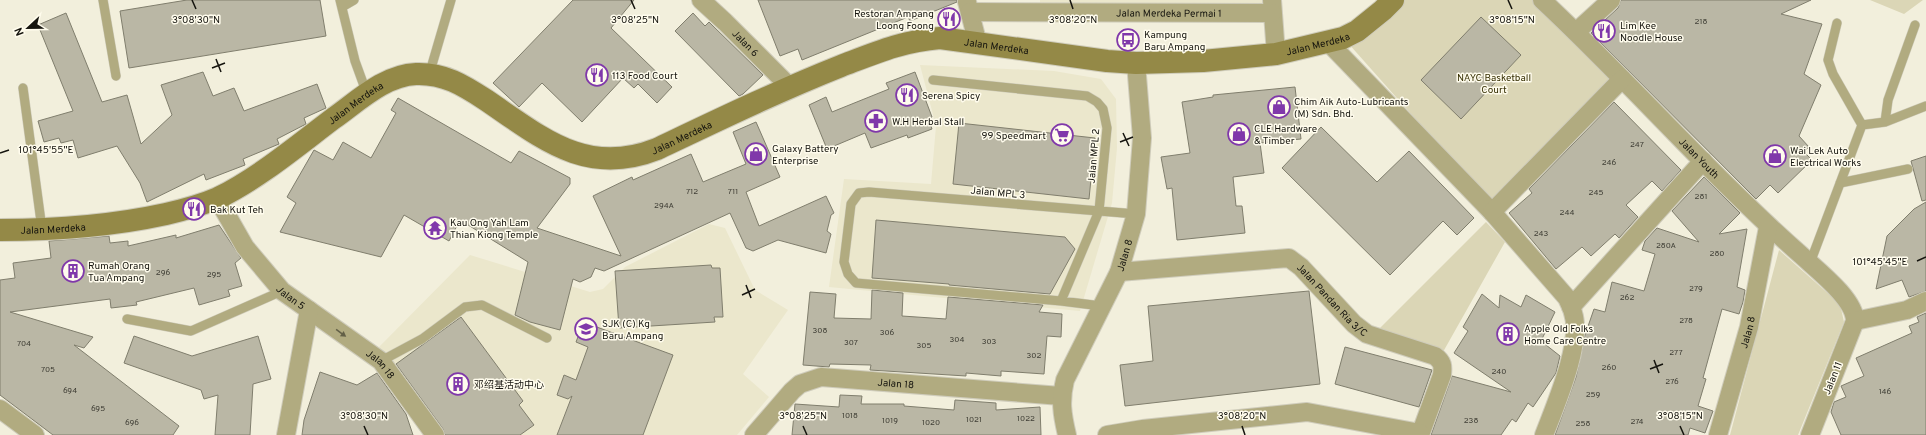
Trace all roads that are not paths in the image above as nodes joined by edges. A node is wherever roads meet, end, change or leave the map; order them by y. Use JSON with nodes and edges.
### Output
{"nodes":[{"id":1,"x":103,"y":0,"type":"edge"},
{"id":2,"x":354,"y":0,"type":"edge"},
{"id":3,"x":451,"y":0,"type":"edge"},
{"id":4,"x":701,"y":0,"type":"edge"},
{"id":5,"x":1393,"y":0,"type":"edge"},
{"id":6,"x":1542,"y":0,"type":"edge"},
{"id":7,"x":1611,"y":0,"type":"edge"},
{"id":8,"x":341,"y":3,"type":"edge"},
{"id":9,"x":968,"y":6,"type":"edge"},
{"id":10,"x":1272,"y":7,"type":"edge"},
{"id":11,"x":1837,"y":23,"type":"dead end"},
{"id":12,"x":1915,"y":25,"type":"dead end"},
{"id":13,"x":1576,"y":32,"type":"junction"},
{"id":14,"x":1329,"y":43,"type":"junction"},
{"id":15,"x":978,"y":44,"type":"junction"},
{"id":16,"x":1276,"y":54,"type":"junction"},
{"id":17,"x":1136,"y":63,"type":"junction"},
{"id":18,"x":429,"y":74,"type":"junction"},
{"id":19,"x":116,"y":76,"type":"dead end"},
{"id":20,"x":1622,"y":79,"type":"junction"},
{"id":21,"x":933,"y":80,"type":"dead end"},
{"id":22,"x":790,"y":86,"type":"junction"},
{"id":23,"x":23,"y":88,"type":"dead end"},
{"id":24,"x":367,"y":94,"type":"junction"},
{"id":25,"x":1926,"y":106,"type":"edge"},
{"id":26,"x":1885,"y":122,"type":"junction"},
{"id":27,"x":1862,"y":125,"type":"junction"},
{"id":28,"x":1703,"y":161,"type":"junction"},
{"id":29,"x":1908,"y":169,"type":"dead end"},
{"id":30,"x":1840,"y":183,"type":"junction"},
{"id":31,"x":217,"y":198,"type":"junction"},
{"id":32,"x":1099,"y":211,"type":"junction"},
{"id":33,"x":1492,"y":212,"type":"junction"},
{"id":34,"x":1136,"y":214,"type":"junction"},
{"id":35,"x":1768,"y":227,"type":"junction"},
{"id":36,"x":42,"y":229,"type":"junction"},
{"id":37,"x":0,"y":230,"type":"edge"},
{"id":38,"x":1810,"y":263,"type":"junction"},
{"id":39,"x":1119,"y":272,"type":"junction"},
{"id":40,"x":282,"y":290,"type":"junction"},
{"id":41,"x":1062,"y":301,"type":"junction"},
{"id":42,"x":1926,"y":301,"type":"edge"},
{"id":43,"x":1101,"y":306,"type":"junction"},
{"id":44,"x":1571,"y":307,"type":"junction"},
{"id":45,"x":309,"y":310,"type":"junction"},
{"id":46,"x":1855,"y":318,"type":"junction"},
{"id":47,"x":127,"y":319,"type":"dead end"},
{"id":48,"x":547,"y":338,"type":"dead end"},
{"id":49,"x":381,"y":362,"type":"junction"},
{"id":50,"x":1061,"y":396,"type":"junction"},
{"id":51,"x":0,"y":409,"type":"edge"},
{"id":52,"x":1420,"y":434,"type":"edge"},
{"id":53,"x":35,"y":435,"type":"edge"},
{"id":54,"x":286,"y":435,"type":"edge"},
{"id":55,"x":435,"y":435,"type":"edge"},
{"id":56,"x":754,"y":435,"type":"edge"},
{"id":57,"x":1067,"y":435,"type":"edge"},
{"id":58,"x":1107,"y":435,"type":"edge"},
{"id":59,"x":1544,"y":435,"type":"edge"},
{"id":60,"x":1718,"y":435,"type":"edge"},
{"id":61,"x":1810,"y":435,"type":"edge"}],
"edges":[{"from":1,"to":19,"type":"lane"},
{"from":2,"to":8,"type":"lane"},
{"from":3,"to":18,"type":"lane"},
{"from":4,"to":22,"type":"street","name":"Jalan 6"},
{"from":5,"to":14,"type":"street","name":"Jalan Merdeka"},
{"from":6,"to":13,"type":"street","name":"Jalan Youth"},
{"from":7,"to":13,"type":"street"},
{"from":8,"to":24,"type":"lane"},
{"from":9,"to":10,"type":"street","name":"Jalan Merdeka Permai 1"},
{"from":9,"to":15,"type":"street"},
{"from":10,"to":16,"type":"street","name":"Jalan Merdeka Permai 1"},
{"from":11,"to":27,"type":"lane"},
{"from":12,"to":26,"type":"lane"},
{"from":13,"to":20,"type":"street","name":"Jalan Youth"},
{"from":14,"to":16,"type":"street","name":"Jalan Merdeka"},
{"from":14,"to":33,"type":"street"},
{"from":15,"to":17,"type":"street","name":"Jalan Merdeka"},
{"from":15,"to":22,"type":"street","name":"Jalan Merdeka"},
{"from":16,"to":17,"type":"street","name":"Jalan Merdeka"},
{"from":17,"to":34,"type":"street","name":"Jalan 8"},
{"from":18,"to":22,"type":"street","name":"Jalan Merdeka"},
{"from":18,"to":24,"type":"street","name":"Jalan Merdeka"},
{"from":20,"to":28,"type":"street","name":"Jalan Youth"},
{"from":20,"to":33,"type":"street"},
{"from":21,"to":32,"type":"lane","name":"Jalan MPL 2"},
{"from":23,"to":36,"type":"lane"},
{"from":24,"to":31,"type":"street","name":"Jalan Merdeka"},
{"from":25,"to":26,"type":"lane"},
{"from":26,"to":27,"type":"lane"},
{"from":27,"to":30,"type":"lane"},
{"from":28,"to":35,"type":"street","name":"Jalan Youth"},
{"from":28,"to":44,"type":"street"},
{"from":29,"to":30,"type":"lane"},
{"from":30,"to":38,"type":"lane"},
{"from":31,"to":36,"type":"street","name":"Jalan Merdeka"},
{"from":31,"to":40,"type":"street","name":"Jalan 5"},
{"from":32,"to":34,"type":"lane","name":"Jalan MPL 3"},
{"from":32,"to":41,"type":"lane","name":"Jalan MPL 2"},
{"from":32,"to":41,"type":"lane","name":"Jalan MPL 3"},
{"from":33,"to":44,"type":"street"},
{"from":34,"to":39,"type":"street","name":"Jalan 8"},
{"from":35,"to":38,"type":"street","name":"Jalan Youth"},
{"from":35,"to":60,"type":"street","name":"Jalan 8"},
{"from":36,"to":37,"type":"street","name":"Jalan Merdeka"},
{"from":38,"to":46,"type":"street","name":"Jalan Youth"},
{"from":39,"to":43,"type":"street","name":"Jalan 8"},
{"from":39,"to":52,"type":"street","name":"Jalan Pandan Ria 3/C"},
{"from":40,"to":45,"type":"street","name":"Jalan 5"},
{"from":40,"to":47,"type":"lane"},
{"from":41,"to":43,"type":"lane"},
{"from":42,"to":46,"type":"street"},
{"from":43,"to":50,"type":"street","name":"Jalan 8"},
{"from":44,"to":59,"type":"street"},
{"from":45,"to":49,"type":"street","name":"Jalan 18","one_way":true},
{"from":45,"to":54,"type":"street","name":"Jalan 5"},
{"from":46,"to":61,"type":"street","name":"Jalan 11"},
{"from":48,"to":49,"type":"lane"},
{"from":49,"to":55,"type":"street","name":"Jalan 18"},
{"from":50,"to":56,"type":"street","name":"Jalan 18"},
{"from":50,"to":57,"type":"street","name":"Jalan 8"},
{"from":51,"to":53,"type":"street"},
{"from":52,"to":58,"type":"street"}]}
